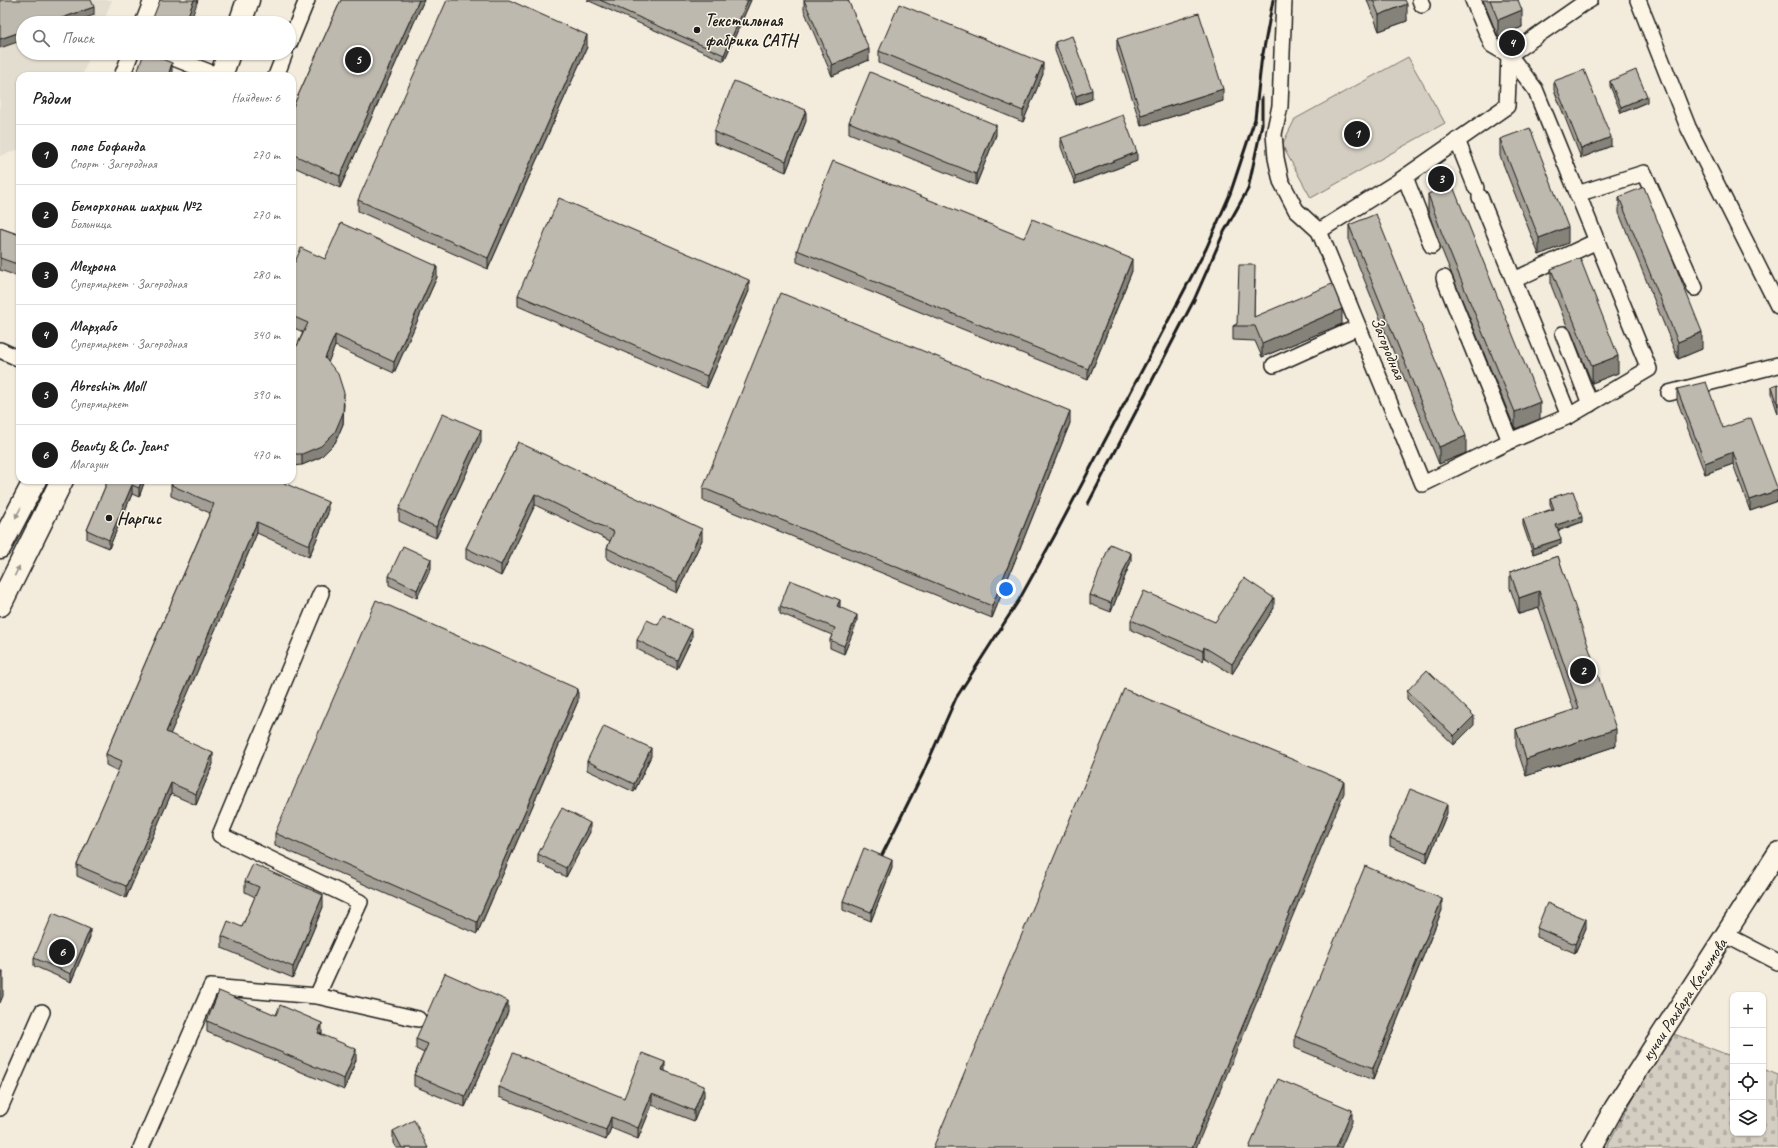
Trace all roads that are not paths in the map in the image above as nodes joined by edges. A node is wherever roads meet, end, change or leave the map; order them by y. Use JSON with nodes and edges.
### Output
{"nodes":[{"id":1,"x":152,"y":0,"type":"edge"},
{"id":2,"x":248,"y":0,"type":"edge"},
{"id":3,"x":262,"y":0,"type":"edge"},
{"id":4,"x":307,"y":0,"type":"edge"},
{"id":5,"x":1284,"y":0,"type":"edge"},
{"id":6,"x":1473,"y":0,"type":"edge"},
{"id":7,"x":1590,"y":0,"type":"edge"},
{"id":8,"x":1638,"y":0,"type":"edge"},
{"id":9,"x":146,"y":16,"type":"edge"},
{"id":10,"x":242,"y":16,"type":"edge"},
{"id":11,"x":256,"y":16,"type":"edge"},
{"id":12,"x":296,"y":27,"type":"edge"},
{"id":13,"x":1509,"y":55,"type":"junction"},
{"id":14,"x":128,"y":60,"type":"edge"},
{"id":15,"x":179,"y":60,"type":"edge"},
{"id":16,"x":226,"y":60,"type":"edge"},
{"id":17,"x":242,"y":60,"type":"edge"},
{"id":18,"x":282,"y":60,"type":"edge"},
{"id":19,"x":124,"y":72,"type":"edge"},
{"id":20,"x":210,"y":72,"type":"edge"},
{"id":21,"x":222,"y":72,"type":"edge"},
{"id":22,"x":237,"y":72,"type":"edge"},
{"id":23,"x":278,"y":72,"type":"edge"},
{"id":24,"x":1457,"y":140,"type":"junction"},
{"id":25,"x":1405,"y":177,"type":"junction"},
{"id":26,"x":1577,"y":194,"type":"junction"},
{"id":27,"x":1318,"y":231,"type":"junction"},
{"id":28,"x":1597,"y":242,"type":"junction"},
{"id":29,"x":1432,"y":246,"type":"dead end"},
{"id":30,"x":1444,"y":278,"type":"dead end"},
{"id":31,"x":1514,"y":280,"type":"junction"},
{"id":32,"x":1695,"y":288,"type":"dead end"},
{"id":33,"x":1778,"y":306,"type":"edge"},
{"id":34,"x":1358,"y":328,"type":"junction"},
{"id":35,"x":1563,"y":334,"type":"dead end"},
{"id":36,"x":0,"y":350,"type":"edge"},
{"id":37,"x":16,"y":357,"type":"edge"},
{"id":38,"x":1274,"y":365,"type":"dead end"},
{"id":39,"x":1778,"y":365,"type":"edge"},
{"id":40,"x":1669,"y":393,"type":"dead end"},
{"id":41,"x":1590,"y":404,"type":"junction"},
{"id":42,"x":1569,"y":416,"type":"junction"},
{"id":43,"x":1510,"y":442,"type":"junction"},
{"id":44,"x":33,"y":484,"type":"edge"},
{"id":45,"x":60,"y":484,"type":"edge"},
{"id":46,"x":0,"y":547,"type":"edge"},
{"id":47,"x":321,"y":593,"type":"dead end"},
{"id":48,"x":0,"y":606,"type":"edge"},
{"id":49,"x":1778,"y":852,"type":"edge"},
{"id":50,"x":1726,"y":935,"type":"junction"},
{"id":51,"x":1778,"y":962,"type":"edge"},
{"id":52,"x":317,"y":996,"type":"junction"},
{"id":53,"x":42,"y":1012,"type":"dead end"},
{"id":54,"x":418,"y":1019,"type":"dead end"},
{"id":55,"x":0,"y":1108,"type":"edge"},
{"id":56,"x":142,"y":1148,"type":"edge"},
{"id":57,"x":1592,"y":1148,"type":"edge"}],
"edges":[{"from":1,"to":9,"type":"street"},
{"from":2,"to":10,"type":"highway"},
{"from":3,"to":11,"type":"highway"},
{"from":4,"to":12,"type":"street"},
{"from":5,"to":27,"type":"street"},
{"from":6,"to":13,"type":"street"},
{"from":7,"to":13,"type":"street"},
{"from":8,"to":33,"type":"street"},
{"from":13,"to":24,"type":"street"},
{"from":13,"to":26,"type":"street","name":"Загородная"},
{"from":14,"to":19,"type":"street"},
{"from":15,"to":20,"type":"street"},
{"from":16,"to":21,"type":"highway"},
{"from":17,"to":22,"type":"highway"},
{"from":18,"to":23,"type":"street"},
{"from":24,"to":25,"type":"street"},
{"from":24,"to":31,"type":"street"},
{"from":25,"to":27,"type":"street"},
{"from":25,"to":29,"type":"street"},
{"from":26,"to":28,"type":"street","name":"Загородная"},
{"from":26,"to":32,"type":"street"},
{"from":27,"to":34,"type":"street","name":"Загородная"},
{"from":28,"to":31,"type":"street"},
{"from":28,"to":41,"type":"street","name":"Загородная"},
{"from":30,"to":43,"type":"street"},
{"from":31,"to":42,"type":"street"},
{"from":34,"to":38,"type":"street"},
{"from":34,"to":43,"type":"street","name":"Загородная"},
{"from":35,"to":41,"type":"street"},
{"from":36,"to":37,"type":"street"},
{"from":39,"to":40,"type":"street"},
{"from":41,"to":42,"type":"street","name":"Загородная"},
{"from":42,"to":43,"type":"street","name":"Загородная"},
{"from":44,"to":46,"type":"highway","one_way":true},
{"from":48,"to":45,"type":"highway","one_way":true},
{"from":47,"to":52,"type":"street"},
{"from":49,"to":50,"type":"main road","name":"кучаи Рахбара Касымова"},
{"from":50,"to":51,"type":"street"},
{"from":50,"to":57,"type":"main road","name":"кучаи Рахбара Касымова"},
{"from":52,"to":54,"type":"street"},
{"from":52,"to":56,"type":"street"},
{"from":53,"to":55,"type":"street"}]}
